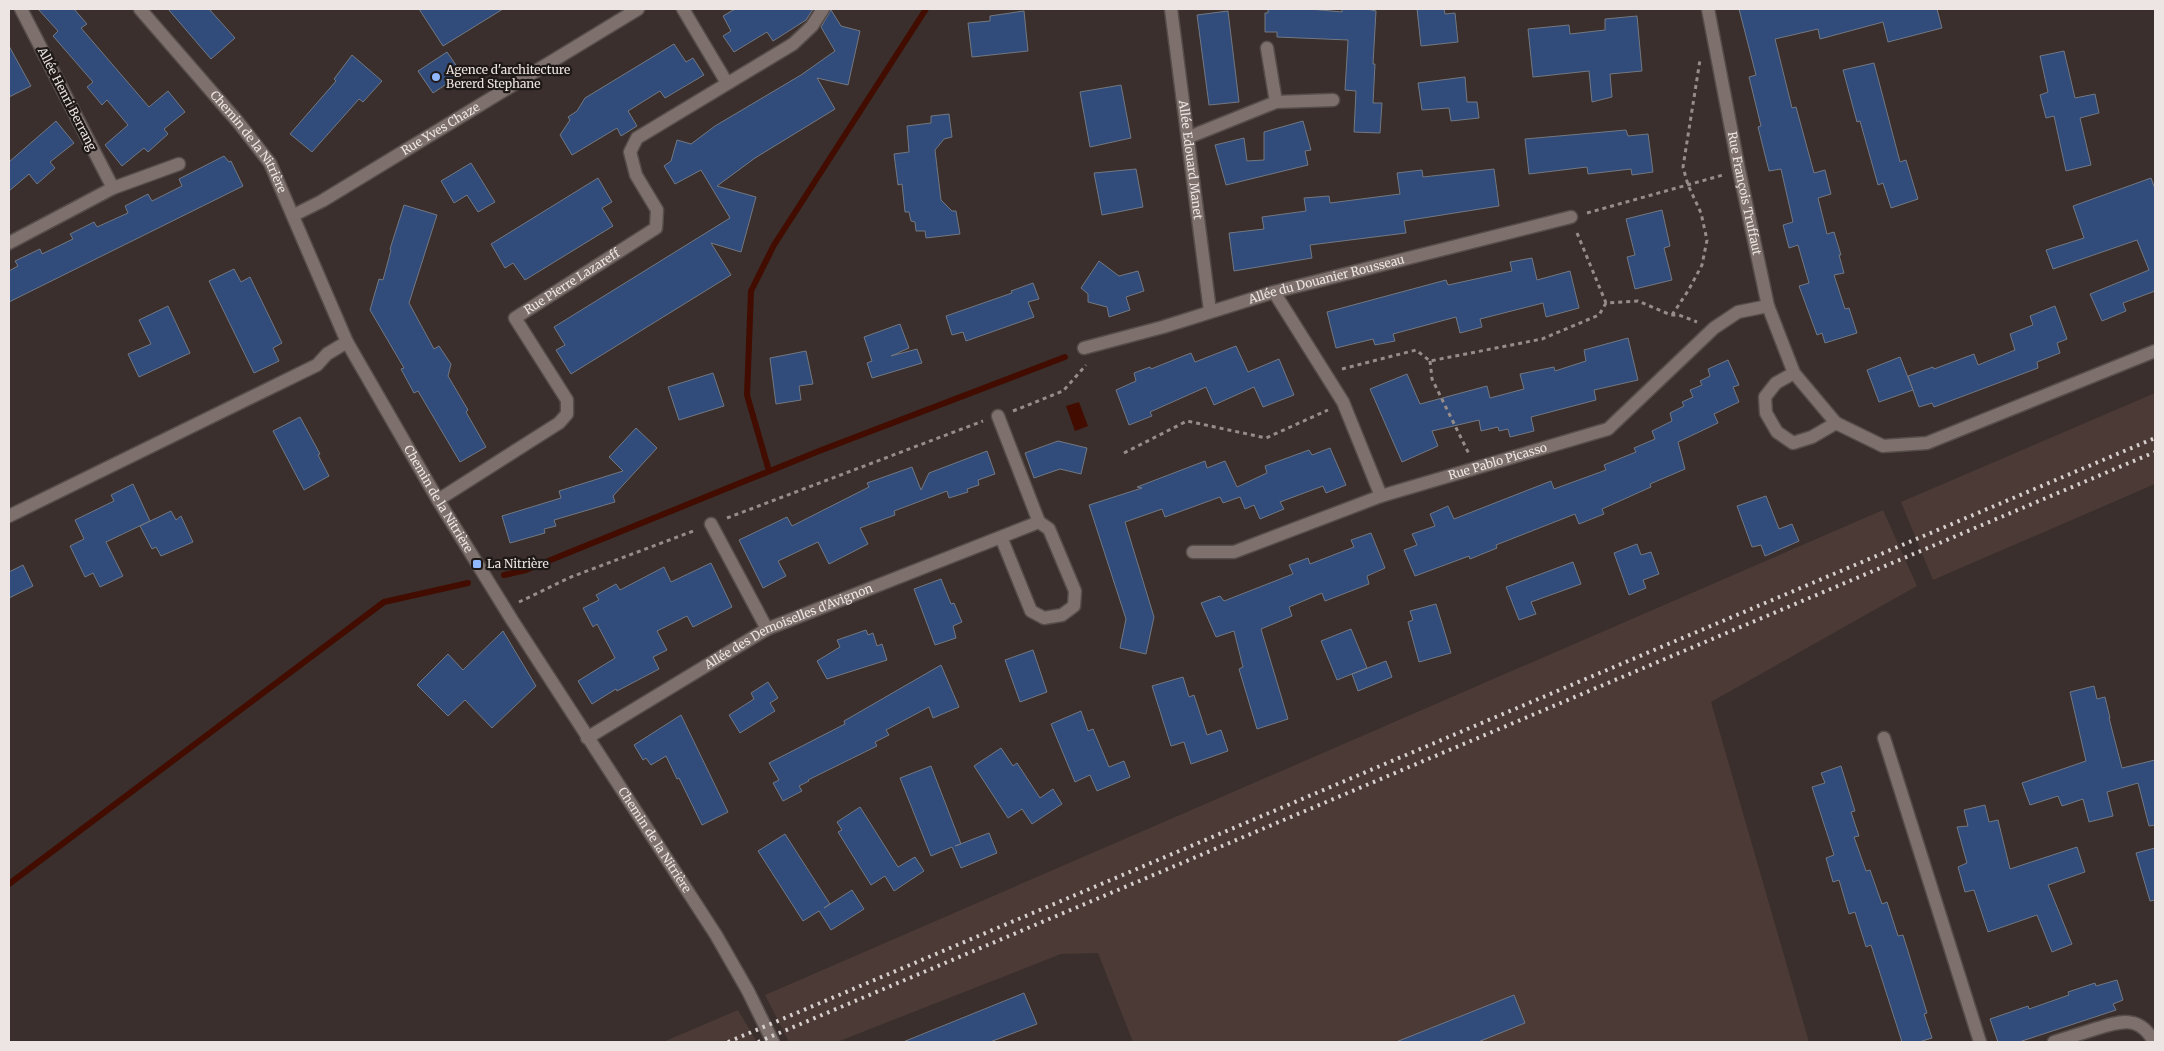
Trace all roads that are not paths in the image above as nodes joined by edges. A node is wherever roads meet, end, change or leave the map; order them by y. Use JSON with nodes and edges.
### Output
{"nodes":[{"id":1,"x":21,"y":9,"type":"edge"},
{"id":2,"x":140,"y":9,"type":"edge"},
{"id":3,"x":638,"y":9,"type":"edge"},
{"id":4,"x":683,"y":9,"type":"edge"},
{"id":5,"x":823,"y":9,"type":"edge"},
{"id":6,"x":1171,"y":9,"type":"edge"},
{"id":7,"x":1708,"y":9,"type":"edge"},
{"id":8,"x":1266,"y":48,"type":"dead end"},
{"id":9,"x":727,"y":83,"type":"junction"},
{"id":10,"x":1333,"y":100,"type":"dead end"},
{"id":11,"x":1276,"y":102,"type":"junction"},
{"id":12,"x":1189,"y":138,"type":"junction"},
{"id":13,"x":179,"y":164,"type":"dead end"},
{"id":14,"x":114,"y":188,"type":"junction"},
{"id":15,"x":294,"y":216,"type":"junction"},
{"id":16,"x":1571,"y":217,"type":"road end"},
{"id":17,"x":9,"y":243,"type":"edge"},
{"id":18,"x":1274,"y":292,"type":"junction"},
{"id":19,"x":1768,"y":306,"type":"junction"},
{"id":20,"x":1210,"y":311,"type":"junction"},
{"id":21,"x":348,"y":342,"type":"junction"},
{"id":22,"x":1084,"y":348,"type":"dead end"},
{"id":23,"x":2155,"y":351,"type":"edge"},
{"id":24,"x":1794,"y":373,"type":"junction"},
{"id":25,"x":998,"y":416,"type":"road end"},
{"id":26,"x":1836,"y":423,"type":"junction"},
{"id":27,"x":1381,"y":496,"type":"junction"},
{"id":28,"x":438,"y":500,"type":"junction"},
{"id":29,"x":9,"y":516,"type":"edge"},
{"id":30,"x":1039,"y":522,"type":"junction"},
{"id":31,"x":711,"y":524,"type":"road end"},
{"id":32,"x":1002,"y":537,"type":"junction"},
{"id":33,"x":1193,"y":552,"type":"dead end"},
{"id":34,"x":767,"y":629,"type":"junction"},
{"id":35,"x":587,"y":738,"type":"junction"},
{"id":36,"x":1884,"y":738,"type":"dead end"},
{"id":37,"x":773,"y":1042,"type":"edge"},
{"id":38,"x":1980,"y":1042,"type":"edge"},
{"id":39,"x":2054,"y":1042,"type":"edge"},
{"id":40,"x":2154,"y":1042,"type":"edge"}],
"edges":[{"from":1,"to":14,"type":"street","name":"Allée Henri Berrang"},
{"from":2,"to":15,"type":"street","name":"Chemin de la Nitrière"},
{"from":3,"to":15,"type":"street","name":"Rue Yves Chaze"},
{"from":4,"to":9,"type":"street"},
{"from":5,"to":9,"type":"street"},
{"from":6,"to":12,"type":"street","name":"Allée Edouard Manet"},
{"from":7,"to":19,"type":"street","name":"Rue François Truffaut"},
{"from":8,"to":11,"type":"street"},
{"from":9,"to":28,"type":"street","name":"Rue Pierre Lazareff"},
{"from":10,"to":11,"type":"street"},
{"from":11,"to":12,"type":"street"},
{"from":12,"to":20,"type":"street","name":"Allée Edouard Manet"},
{"from":13,"to":14,"type":"street"},
{"from":14,"to":17,"type":"street"},
{"from":15,"to":21,"type":"street","name":"Chemin de la Nitrière"},
{"from":16,"to":18,"type":"street","name":"Allée du Douanier Rousseau"},
{"from":18,"to":20,"type":"street","name":"Allée du Douanier Rousseau"},
{"from":18,"to":27,"type":"street"},
{"from":19,"to":24,"type":"street","name":"Rue François Truffaut"},
{"from":19,"to":27,"type":"street","name":"Rue Pablo Picasso"},
{"from":20,"to":22,"type":"street","name":"Allée du Douanier Rousseau"},
{"from":21,"to":28,"type":"street","name":"Chemin de la Nitrière"},
{"from":21,"to":29,"type":"street"},
{"from":23,"to":26,"type":"street","name":"Rue François Truffaut"},
{"from":24,"to":26,"type":"street","name":"Rue François Truffaut"},
{"from":24,"to":26,"type":"street"},
{"from":25,"to":30,"type":"street"},
{"from":27,"to":33,"type":"street","name":"Rue Pablo Picasso"},
{"from":28,"to":35,"type":"street","name":"Chemin de la Nitrière"},
{"from":30,"to":32,"type":"street","name":"Allée des Demoiselles d'Avignon"},
{"from":30,"to":32,"type":"street"},
{"from":31,"to":34,"type":"street"},
{"from":32,"to":34,"type":"street","name":"Allée des Demoiselles d'Avignon"},
{"from":34,"to":35,"type":"street","name":"Allée des Demoiselles d'Avignon"},
{"from":35,"to":37,"type":"street","name":"Chemin de la Nitrière"},
{"from":36,"to":38,"type":"street"},
{"from":39,"to":40,"type":"street"}]}
